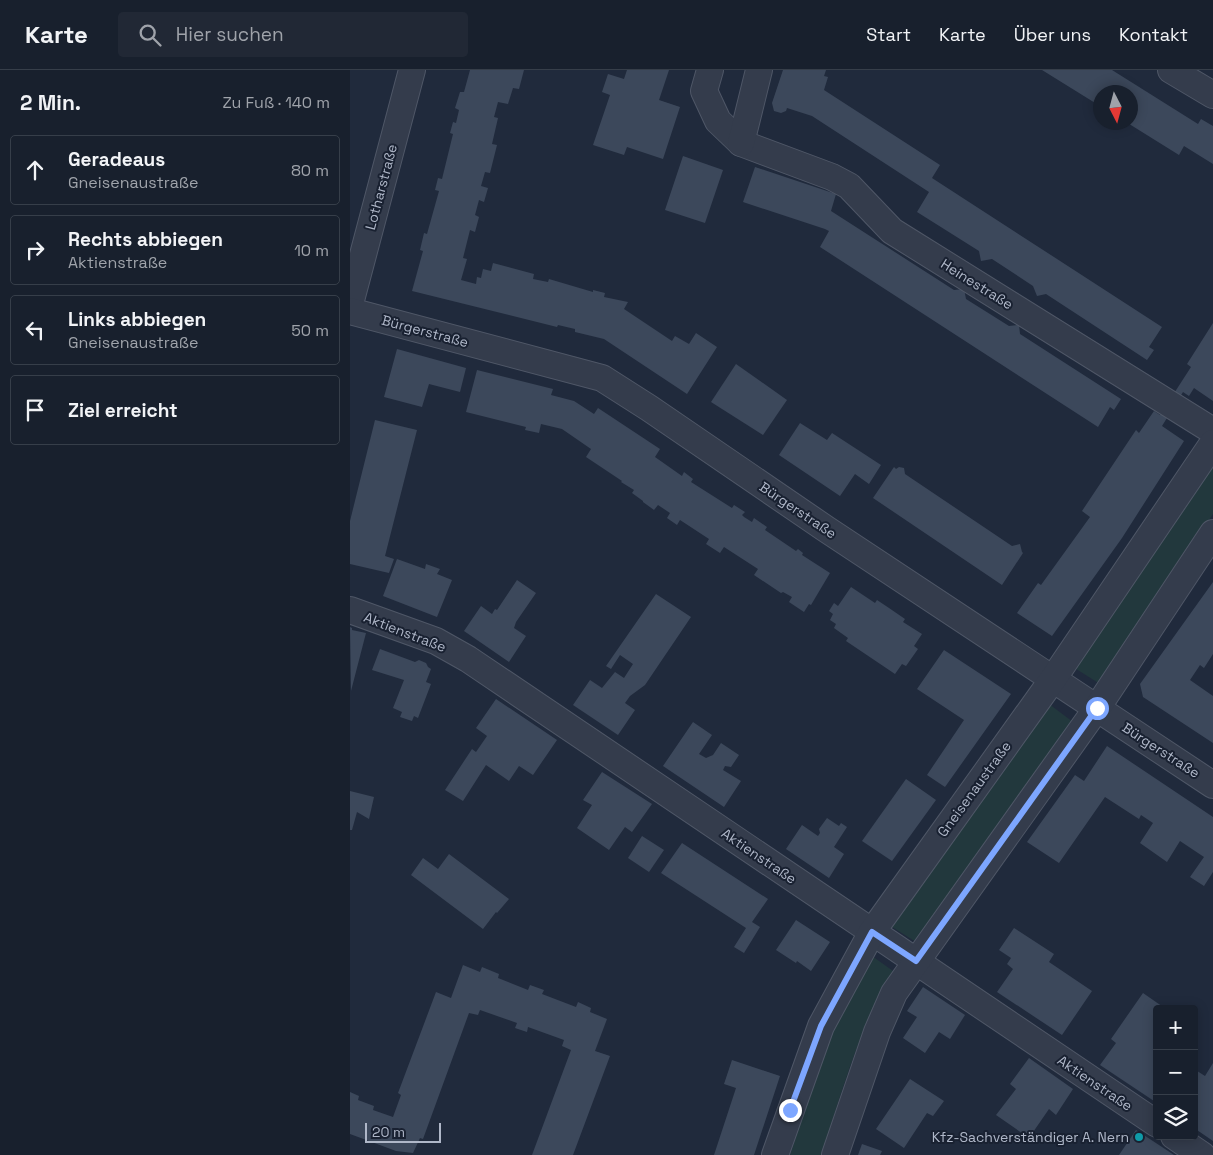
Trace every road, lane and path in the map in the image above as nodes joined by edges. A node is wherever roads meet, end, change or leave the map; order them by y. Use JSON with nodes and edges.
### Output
{"nodes":[{"id":1,"x":412,"y":70,"type":"edge"},
{"id":2,"x":710,"y":70,"type":"edge"},
{"id":3,"x":760,"y":70,"type":"edge"},
{"id":4,"x":1171,"y":70,"type":"edge"},
{"id":5,"x":1213,"y":95,"type":"edge"},
{"id":6,"x":741,"y":144,"type":"junction"},
{"id":7,"x":350,"y":304,"type":"edge"},
{"id":8,"x":350,"y":311,"type":"edge"},
{"id":9,"x":1213,"y":431,"type":"edge"},
{"id":10,"x":1213,"y":443,"type":"edge"},
{"id":11,"x":1213,"y":533,"type":"edge"},
{"id":12,"x":350,"y":610,"type":"edge"},
{"id":13,"x":1054,"y":679,"type":"junction"},
{"id":14,"x":1097,"y":708,"type":"junction"},
{"id":15,"x":1213,"y":785,"type":"edge"},
{"id":16,"x":872,"y":932,"type":"junction"},
{"id":17,"x":916,"y":961,"type":"junction"},
{"id":18,"x":1153,"y":1121,"type":"edge"},
{"id":19,"x":1180,"y":1140,"type":"edge"},
{"id":20,"x":775,"y":1155,"type":"edge"},
{"id":21,"x":835,"y":1155,"type":"edge"},
{"id":22,"x":1202,"y":1155,"type":"edge"}],
"edges":[{"from":1,"to":7,"type":"street","name":"Lotharstraße"},
{"from":2,"to":6,"type":"street"},
{"from":3,"to":6,"type":"street"},
{"from":4,"to":5,"type":"street"},
{"from":6,"to":9,"type":"street","name":"Heinestraße"},
{"from":8,"to":13,"type":"street","name":"Bürgerstraße"},
{"from":10,"to":13,"type":"street","name":"Gneisenaustraße"},
{"from":11,"to":14,"type":"street"},
{"from":12,"to":16,"type":"street","name":"Aktienstraße"},
{"from":13,"to":14,"type":"street","name":"Bürgerstraße"},
{"from":13,"to":16,"type":"street","name":"Gneisenaustraße"},
{"from":14,"to":15,"type":"street","name":"Bürgerstraße"},
{"from":14,"to":17,"type":"street"},
{"from":16,"to":17,"type":"street","name":"Aktienstraße"},
{"from":16,"to":20,"type":"street","name":"Gneisenaustraße"},
{"from":17,"to":18,"type":"street","name":"Aktienstraße"},
{"from":17,"to":21,"type":"street"},
{"from":19,"to":22,"type":"street"}]}
